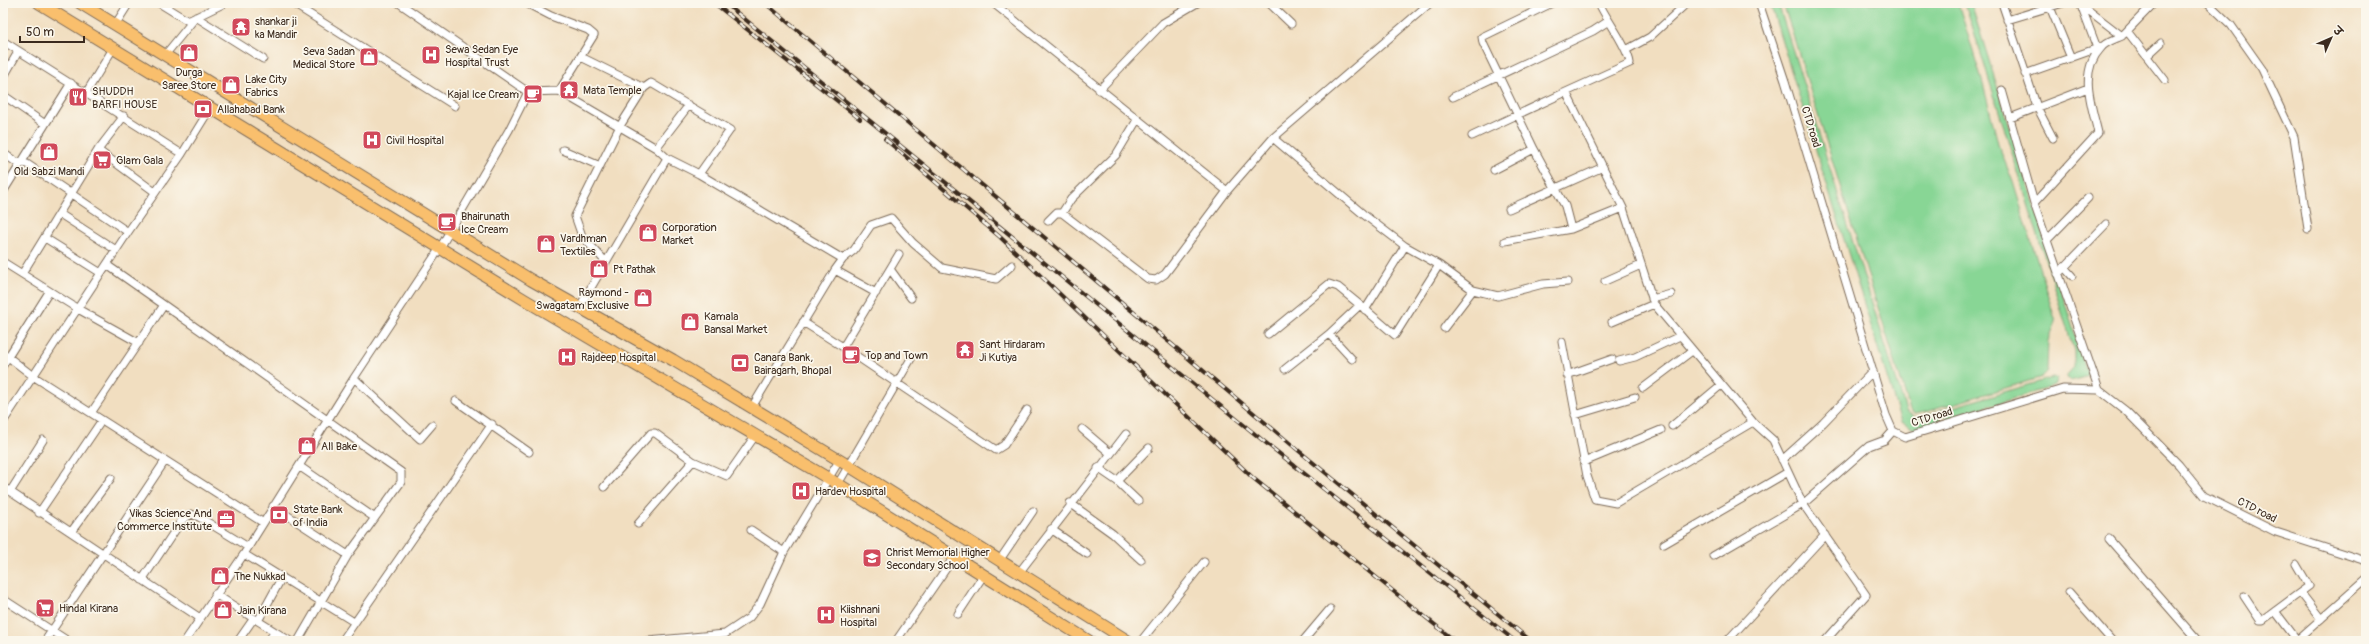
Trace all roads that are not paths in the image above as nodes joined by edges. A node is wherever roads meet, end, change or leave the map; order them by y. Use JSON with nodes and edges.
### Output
{"nodes":[{"id":1,"x":39,"y":3,"type":"edge"},
{"id":2,"x":80,"y":3,"type":"edge"},
{"id":3,"x":130,"y":3,"type":"edge"},
{"id":4,"x":159,"y":3,"type":"edge"},
{"id":5,"x":224,"y":3,"type":"edge"},
{"id":6,"x":292,"y":3,"type":"edge"},
{"id":7,"x":399,"y":3,"type":"edge"},
{"id":8,"x":526,"y":3,"type":"edge"},
{"id":9,"x":993,"y":3,"type":"edge"},
{"id":10,"x":1197,"y":3,"type":"edge"},
{"id":11,"x":1269,"y":3,"type":"edge"},
{"id":12,"x":1428,"y":3,"type":"edge"},
{"id":13,"x":1552,"y":3,"type":"edge"},
{"id":14,"x":1687,"y":3,"type":"edge"},
{"id":15,"x":1759,"y":3,"type":"edge"},
{"id":16,"x":2002,"y":3,"type":"edge"},
{"id":17,"x":2063,"y":3,"type":"edge"},
{"id":18,"x":2154,"y":3,"type":"edge"},
{"id":19,"x":2208,"y":3,"type":"edge"},
{"id":20,"x":1600,"y":4,"type":"edge"},
{"id":21,"x":2081,"y":4,"type":"edge"},
{"id":22,"x":2050,"y":7,"type":"junction"},
{"id":23,"x":196,"y":17,"type":"junction"},
{"id":24,"x":2007,"y":20,"type":"junction"},
{"id":25,"x":1607,"y":22,"type":"junction"},
{"id":26,"x":1290,"y":24,"type":"dead end"},
{"id":27,"x":115,"y":25,"type":"junction"},
{"id":28,"x":2125,"y":34,"type":"junction"},
{"id":29,"x":3,"y":41,"type":"edge"},
{"id":30,"x":2161,"y":43,"type":"dead end"},
{"id":31,"x":114,"y":47,"type":"junction"},
{"id":32,"x":2099,"y":48,"type":"junction"},
{"id":33,"x":1626,"y":50,"type":"junction"},
{"id":34,"x":18,"y":52,"type":"junction"},
{"id":35,"x":165,"y":55,"type":"junction"},
{"id":36,"x":2147,"y":56,"type":"junction"},
{"id":37,"x":581,"y":57,"type":"junction"},
{"id":38,"x":2071,"y":58,"type":"junction"},
{"id":39,"x":263,"y":59,"type":"dead end"},
{"id":40,"x":1498,"y":74,"type":"junction"},
{"id":41,"x":2025,"y":74,"type":"junction"},
{"id":42,"x":3,"y":78,"type":"edge"},
{"id":43,"x":2165,"y":80,"type":"dead end"},
{"id":44,"x":71,"y":83,"type":"junction"},
{"id":45,"x":644,"y":88,"type":"junction"},
{"id":46,"x":2088,"y":88,"type":"junction"},
{"id":47,"x":1099,"y":90,"type":"junction"},
{"id":48,"x":2002,"y":90,"type":"dead end"},
{"id":49,"x":559,"y":91,"type":"junction"},
{"id":50,"x":528,"y":92,"type":"junction"},
{"id":51,"x":1566,"y":92,"type":"junction"},
{"id":52,"x":86,"y":93,"type":"junction"},
{"id":53,"x":3,"y":95,"type":"edge"},
{"id":54,"x":1453,"y":97,"type":"dead end"},
{"id":55,"x":688,"y":105,"type":"junction"},
{"id":56,"x":454,"y":106,"type":"dead end"},
{"id":57,"x":211,"y":107,"type":"junction"},
{"id":58,"x":2037,"y":107,"type":"junction"},
{"id":59,"x":1517,"y":114,"type":"junction"},
{"id":60,"x":124,"y":116,"type":"junction"},
{"id":61,"x":2010,"y":118,"type":"junction"},
{"id":62,"x":1137,"y":120,"type":"junction"},
{"id":63,"x":45,"y":124,"type":"junction"},
{"id":64,"x":620,"y":126,"type":"junction"},
{"id":65,"x":1472,"y":136,"type":"dead end"},
{"id":66,"x":1273,"y":138,"type":"junction"},
{"id":67,"x":2053,"y":138,"type":"dead end"},
{"id":68,"x":656,"y":148,"type":"junction"},
{"id":69,"x":1534,"y":149,"type":"junction"},
{"id":70,"x":98,"y":150,"type":"junction"},
{"id":71,"x":563,"y":150,"type":"dead end"},
{"id":72,"x":3,"y":153,"type":"edge"},
{"id":73,"x":182,"y":154,"type":"junction"},
{"id":74,"x":667,"y":158,"type":"junction"},
{"id":75,"x":21,"y":163,"type":"junction"},
{"id":76,"x":600,"y":166,"type":"junction"},
{"id":77,"x":1603,"y":167,"type":"junction"},
{"id":78,"x":1494,"y":170,"type":"dead end"},
{"id":79,"x":699,"y":174,"type":"junction"},
{"id":80,"x":1555,"y":187,"type":"junction"},
{"id":81,"x":1227,"y":191,"type":"junction"},
{"id":82,"x":3,"y":192,"type":"edge"},
{"id":83,"x":156,"y":192,"type":"junction"},
{"id":84,"x":73,"y":194,"type":"junction"},
{"id":85,"x":2088,"y":198,"type":"dead end"},
{"id":86,"x":2034,"y":203,"type":"junction"},
{"id":87,"x":1623,"y":208,"type":"junction"},
{"id":88,"x":1509,"y":209,"type":"dead end"},
{"id":89,"x":1062,"y":213,"type":"junction"},
{"id":90,"x":60,"y":214,"type":"junction"},
{"id":91,"x":1048,"y":221,"type":"dead end"},
{"id":92,"x":2106,"y":224,"type":"dead end"},
{"id":93,"x":1571,"y":229,"type":"junction"},
{"id":94,"x":2308,"y":229,"type":"dead end"},
{"id":95,"x":450,"y":230,"type":"junction"},
{"id":96,"x":128,"y":232,"type":"junction"},
{"id":97,"x":45,"y":238,"type":"junction"},
{"id":98,"x":2047,"y":240,"type":"junction"},
{"id":99,"x":1505,"y":241,"type":"dead end"},
{"id":100,"x":1405,"y":246,"type":"junction"},
{"id":101,"x":440,"y":248,"type":"junction"},
{"id":102,"x":116,"y":250,"type":"junction"},
{"id":103,"x":899,"y":254,"type":"dead end"},
{"id":104,"x":843,"y":259,"type":"junction"},
{"id":105,"x":605,"y":261,"type":"junction"},
{"id":106,"x":3,"y":262,"type":"edge"},
{"id":107,"x":106,"y":265,"type":"junction"},
{"id":108,"x":1012,"y":265,"type":"dead end"},
{"id":109,"x":1641,"y":265,"type":"junction"},
{"id":110,"x":1439,"y":266,"type":"junction"},
{"id":111,"x":2064,"y":267,"type":"junction"},
{"id":112,"x":890,"y":269,"type":"junction"},
{"id":113,"x":835,"y":270,"type":"junction"},
{"id":114,"x":101,"y":273,"type":"junction"},
{"id":115,"x":22,"y":274,"type":"junction"},
{"id":116,"x":2058,"y":274,"type":"junction"},
{"id":117,"x":2072,"y":276,"type":"dead end"},
{"id":118,"x":1605,"y":281,"type":"dead end"},
{"id":119,"x":1568,"y":282,"type":"dead end"},
{"id":120,"x":1473,"y":290,"type":"junction"},
{"id":121,"x":49,"y":292,"type":"junction"},
{"id":122,"x":876,"y":293,"type":"junction"},
{"id":123,"x":1671,"y":294,"type":"dead end"},
{"id":124,"x":911,"y":298,"type":"dead end"},
{"id":125,"x":1653,"y":301,"type":"junction"},
{"id":126,"x":164,"y":305,"type":"junction"},
{"id":127,"x":1360,"y":305,"type":"junction"},
{"id":128,"x":579,"y":308,"type":"junction"},
{"id":129,"x":78,"y":309,"type":"junction"},
{"id":130,"x":1366,"y":310,"type":"junction"},
{"id":131,"x":803,"y":322,"type":"junction"},
{"id":132,"x":1612,"y":322,"type":"dead end"},
{"id":133,"x":1444,"y":328,"type":"dead end"},
{"id":134,"x":1268,"y":334,"type":"dead end"},
{"id":135,"x":1329,"y":334,"type":"junction"},
{"id":136,"x":1680,"y":336,"type":"junction"},
{"id":137,"x":1562,"y":342,"type":"dead end"},
{"id":138,"x":139,"y":343,"type":"junction"},
{"id":139,"x":843,"y":347,"type":"junction"},
{"id":140,"x":1692,"y":351,"type":"junction"},
{"id":141,"x":6,"y":355,"type":"edge"},
{"id":142,"x":912,"y":357,"type":"dead end"},
{"id":143,"x":1352,"y":359,"type":"dead end"},
{"id":144,"x":3,"y":364,"type":"edge"},
{"id":145,"x":1285,"y":369,"type":"dead end"},
{"id":146,"x":1873,"y":371,"type":"junction"},
{"id":147,"x":1567,"y":375,"type":"junction"},
{"id":148,"x":33,"y":376,"type":"junction"},
{"id":149,"x":354,"y":378,"type":"junction"},
{"id":150,"x":896,"y":383,"type":"junction"},
{"id":151,"x":1721,"y":385,"type":"junction"},
{"id":152,"x":1643,"y":388,"type":"dead end"},
{"id":153,"x":2099,"y":390,"type":"junction"},
{"id":154,"x":1635,"y":397,"type":"dead end"},
{"id":155,"x":456,"y":400,"type":"dead end"},
{"id":156,"x":752,"y":407,"type":"junction"},
{"id":157,"x":1027,"y":410,"type":"dead end"},
{"id":158,"x":91,"y":413,"type":"junction"},
{"id":159,"x":1576,"y":415,"type":"junction"},
{"id":160,"x":102,"y":420,"type":"junction"},
{"id":161,"x":328,"y":420,"type":"junction"},
{"id":162,"x":3,"y":422,"type":"edge"},
{"id":163,"x":1753,"y":422,"type":"junction"},
{"id":164,"x":492,"y":424,"type":"junction"},
{"id":165,"x":432,"y":425,"type":"dead end"},
{"id":166,"x":1672,"y":426,"type":"dead end"},
{"id":167,"x":1082,"y":429,"type":"dead end"},
{"id":168,"x":1661,"y":430,"type":"dead end"},
{"id":169,"x":1893,"y":431,"type":"junction"},
{"id":170,"x":1126,"y":434,"type":"dead end"},
{"id":171,"x":755,"y":436,"type":"junction"},
{"id":172,"x":43,"y":440,"type":"dead end"},
{"id":173,"x":1149,"y":448,"type":"dead end"},
{"id":174,"x":529,"y":452,"type":"dead end"},
{"id":175,"x":1110,"y":453,"type":"junction"},
{"id":176,"x":693,"y":460,"type":"junction"},
{"id":177,"x":1782,"y":460,"type":"junction"},
{"id":178,"x":166,"y":461,"type":"junction"},
{"id":179,"x":839,"y":461,"type":"junction"},
{"id":180,"x":1584,"y":462,"type":"junction"},
{"id":181,"x":298,"y":466,"type":"junction"},
{"id":182,"x":849,"y":466,"type":"junction"},
{"id":183,"x":1098,"y":468,"type":"junction"},
{"id":184,"x":1788,"y":472,"type":"junction"},
{"id":185,"x":111,"y":478,"type":"dead end"},
{"id":186,"x":828,"y":478,"type":"junction"},
{"id":187,"x":1117,"y":481,"type":"junction"},
{"id":188,"x":838,"y":484,"type":"junction"},
{"id":189,"x":3,"y":487,"type":"edge"},
{"id":190,"x":604,"y":487,"type":"dead end"},
{"id":191,"x":10,"y":492,"type":"junction"},
{"id":192,"x":1138,"y":501,"type":"dead end"},
{"id":193,"x":1070,"y":503,"type":"junction"},
{"id":194,"x":1803,"y":504,"type":"junction"},
{"id":195,"x":273,"y":506,"type":"junction"},
{"id":196,"x":1032,"y":511,"type":"dead end"},
{"id":197,"x":39,"y":513,"type":"junction"},
{"id":198,"x":375,"y":518,"type":"junction"},
{"id":199,"x":262,"y":522,"type":"junction"},
{"id":200,"x":638,"y":524,"type":"dead end"},
{"id":201,"x":1051,"y":529,"type":"junction"},
{"id":202,"x":752,"y":530,"type":"dead end"},
{"id":203,"x":71,"y":532,"type":"junction"},
{"id":204,"x":1825,"y":535,"type":"junction"},
{"id":205,"x":2109,"y":540,"type":"dead end"},
{"id":206,"x":1664,"y":544,"type":"dead end"},
{"id":207,"x":246,"y":550,"type":"junction"},
{"id":208,"x":784,"y":552,"type":"junction"},
{"id":209,"x":1087,"y":554,"type":"dead end"},
{"id":210,"x":103,"y":555,"type":"junction"},
{"id":211,"x":348,"y":555,"type":"junction"},
{"id":212,"x":1713,"y":556,"type":"dead end"},
{"id":213,"x":954,"y":557,"type":"junction"},
{"id":214,"x":1141,"y":560,"type":"dead end"},
{"id":215,"x":999,"y":561,"type":"junction"},
{"id":216,"x":2366,"y":561,"type":"edge"},
{"id":217,"x":1204,"y":562,"type":"dead end"},
{"id":218,"x":2296,"y":564,"type":"dead end"},
{"id":219,"x":1018,"y":574,"type":"junction"},
{"id":220,"x":983,"y":576,"type":"junction"},
{"id":221,"x":282,"y":577,"type":"junction"},
{"id":222,"x":2366,"y":579,"type":"edge"},
{"id":223,"x":142,"y":580,"type":"junction"},
{"id":224,"x":2069,"y":592,"type":"dead end"},
{"id":225,"x":2301,"y":593,"type":"junction"},
{"id":226,"x":215,"y":594,"type":"junction"},
{"id":227,"x":2244,"y":596,"type":"dead end"},
{"id":228,"x":3,"y":599,"type":"edge"},
{"id":229,"x":321,"y":602,"type":"junction"},
{"id":230,"x":1330,"y":609,"type":"dead end"},
{"id":231,"x":2275,"y":611,"type":"junction"},
{"id":232,"x":958,"y":614,"type":"dead end"},
{"id":233,"x":200,"y":618,"type":"junction"},
{"id":234,"x":256,"y":619,"type":"junction"},
{"id":235,"x":2321,"y":619,"type":"junction"},
{"id":236,"x":354,"y":622,"type":"junction"},
{"id":237,"x":52,"y":631,"type":"junction"},
{"id":238,"x":274,"y":632,"type":"junction"},
{"id":239,"x":46,"y":641,"type":"edge"},
{"id":240,"x":68,"y":641,"type":"edge"},
{"id":241,"x":185,"y":641,"type":"edge"},
{"id":242,"x":238,"y":641,"type":"edge"},
{"id":243,"x":268,"y":641,"type":"edge"},
{"id":244,"x":290,"y":641,"type":"edge"},
{"id":245,"x":298,"y":641,"type":"edge"},
{"id":246,"x":342,"y":641,"type":"edge"},
{"id":247,"x":648,"y":641,"type":"edge"},
{"id":248,"x":896,"y":641,"type":"edge"},
{"id":249,"x":1089,"y":641,"type":"edge"},
{"id":250,"x":1128,"y":641,"type":"edge"},
{"id":251,"x":1141,"y":641,"type":"edge"},
{"id":252,"x":1303,"y":641,"type":"edge"},
{"id":253,"x":1727,"y":641,"type":"edge"},
{"id":254,"x":1825,"y":641,"type":"edge"},
{"id":255,"x":2112,"y":641,"type":"edge"},
{"id":256,"x":2198,"y":641,"type":"edge"},
{"id":257,"x":2297,"y":641,"type":"edge"}],
"edges":[{"from":1,"to":31,"type":"main road"},
{"from":2,"to":27,"type":"main road"},
{"from":3,"to":27,"type":"street"},
{"from":4,"to":23,"type":"street"},
{"from":5,"to":23,"type":"street"},
{"from":6,"to":56,"type":"street"},
{"from":7,"to":50,"type":"street"},
{"from":8,"to":37,"type":"street"},
{"from":9,"to":47,"type":"street"},
{"from":10,"to":47,"type":"street"},
{"from":11,"to":26,"type":"street"},
{"from":12,"to":66,"type":"street"},
{"from":13,"to":40,"type":"street"},
{"from":14,"to":33,"type":"street"},
{"from":15,"to":146,"type":"street","name":"CTD road"},
{"from":16,"to":24,"type":"street"},
{"from":17,"to":22,"type":"street"},
{"from":18,"to":28,"type":"street"},
{"from":19,"to":94,"type":"street"},
{"from":20,"to":25,"type":"street"},
{"from":21,"to":28,"type":"street"},
{"from":21,"to":32,"type":"street"},
{"from":22,"to":24,"type":"street"},
{"from":22,"to":38,"type":"street"},
{"from":23,"to":35,"type":"street"},
{"from":23,"to":39,"type":"street"},
{"from":24,"to":41,"type":"street"},
{"from":25,"to":33,"type":"street"},
{"from":25,"to":40,"type":"street"},
{"from":27,"to":35,"type":"main road"},
{"from":28,"to":32,"type":"street"},
{"from":28,"to":36,"type":"street"},
{"from":29,"to":34,"type":"street"},
{"from":30,"to":36,"type":"street"},
{"from":31,"to":52,"type":"street"},
{"from":31,"to":57,"type":"main road"},
{"from":32,"to":38,"type":"street"},
{"from":32,"to":46,"type":"street"},
{"from":33,"to":51,"type":"street"},
{"from":34,"to":42,"type":"street"},
{"from":34,"to":44,"type":"street"},
{"from":35,"to":95,"type":"main road"},
{"from":36,"to":43,"type":"street"},
{"from":37,"to":45,"type":"street"},
{"from":37,"to":49,"type":"street"},
{"from":38,"to":41,"type":"street"},
{"from":40,"to":54,"type":"street"},
{"from":40,"to":59,"type":"street"},
{"from":41,"to":58,"type":"street"},
{"from":44,"to":52,"type":"street"},
{"from":44,"to":63,"type":"street"},
{"from":45,"to":55,"type":"street"},
{"from":45,"to":64,"type":"street"},
{"from":46,"to":58,"type":"street"},
{"from":46,"to":86,"type":"street"},
{"from":47,"to":62,"type":"street"},
{"from":48,"to":61,"type":"street"},
{"from":49,"to":50,"type":"street"},
{"from":49,"to":64,"type":"street"},
{"from":50,"to":95,"type":"street"},
{"from":51,"to":59,"type":"street"},
{"from":51,"to":77,"type":"street"},
{"from":52,"to":60,"type":"street"},
{"from":53,"to":63,"type":"street"},
{"from":55,"to":68,"type":"street"},
{"from":55,"to":79,"type":"street"},
{"from":57,"to":73,"type":"street"},
{"from":57,"to":101,"type":"main road"},
{"from":58,"to":61,"type":"street"},
{"from":58,"to":67,"type":"street"},
{"from":59,"to":65,"type":"street"},
{"from":59,"to":69,"type":"street"},
{"from":60,"to":70,"type":"street"},
{"from":60,"to":73,"type":"street"},
{"from":61,"to":86,"type":"street"},
{"from":62,"to":81,"type":"street"},
{"from":62,"to":89,"type":"street"},
{"from":63,"to":75,"type":"street"},
{"from":64,"to":68,"type":"street"},
{"from":64,"to":76,"type":"street"},
{"from":66,"to":81,"type":"street"},
{"from":66,"to":100,"type":"street"},
{"from":68,"to":74,"type":"street"},
{"from":69,"to":78,"type":"street"},
{"from":69,"to":80,"type":"street"},
{"from":70,"to":83,"type":"street"},
{"from":70,"to":84,"type":"street"},
{"from":71,"to":76,"type":"street"},
{"from":72,"to":75,"type":"street"},
{"from":73,"to":83,"type":"street"},
{"from":74,"to":79,"type":"street"},
{"from":74,"to":105,"type":"street"},
{"from":75,"to":82,"type":"street"},
{"from":75,"to":84,"type":"street"},
{"from":76,"to":105,"type":"street"},
{"from":77,"to":80,"type":"street"},
{"from":77,"to":87,"type":"street"},
{"from":79,"to":104,"type":"street"},
{"from":80,"to":88,"type":"street"},
{"from":80,"to":93,"type":"street"},
{"from":81,"to":89,"type":"street"},
{"from":83,"to":96,"type":"street"},
{"from":84,"to":90,"type":"street"},
{"from":84,"to":96,"type":"street"},
{"from":85,"to":98,"type":"street"},
{"from":86,"to":98,"type":"street"},
{"from":87,"to":93,"type":"street"},
{"from":87,"to":109,"type":"street"},
{"from":89,"to":91,"type":"street"},
{"from":90,"to":97,"type":"street"},
{"from":90,"to":102,"type":"street"},
{"from":92,"to":111,"type":"street"},
{"from":93,"to":99,"type":"street"},
{"from":95,"to":101,"type":"street"},
{"from":95,"to":128,"type":"main road"},
{"from":96,"to":102,"type":"street"},
{"from":97,"to":114,"type":"street"},
{"from":97,"to":115,"type":"street"},
{"from":98,"to":116,"type":"street"},
{"from":100,"to":110,"type":"street"},
{"from":100,"to":130,"type":"street"},
{"from":101,"to":149,"type":"street"},
{"from":101,"to":171,"type":"main road"},
{"from":102,"to":107,"type":"street"},
{"from":103,"to":112,"type":"street"},
{"from":104,"to":108,"type":"street"},
{"from":104,"to":113,"type":"street"},
{"from":105,"to":128,"type":"street"},
{"from":106,"to":115,"type":"street"},
{"from":107,"to":114,"type":"street"},
{"from":107,"to":126,"type":"street"},
{"from":109,"to":118,"type":"street"},
{"from":109,"to":125,"type":"street"},
{"from":110,"to":120,"type":"street"},
{"from":110,"to":130,"type":"street"},
{"from":111,"to":116,"type":"street"},
{"from":111,"to":117,"type":"street"},
{"from":112,"to":122,"type":"street"},
{"from":112,"to":124,"type":"street"},
{"from":113,"to":122,"type":"street"},
{"from":113,"to":131,"type":"street"},
{"from":114,"to":129,"type":"street"},
{"from":115,"to":121,"type":"street"},
{"from":116,"to":153,"type":"street"},
{"from":119,"to":120,"type":"street"},
{"from":120,"to":133,"type":"street"},
{"from":121,"to":129,"type":"street"},
{"from":121,"to":141,"type":"street"},
{"from":122,"to":139,"type":"street"},
{"from":123,"to":125,"type":"street"},
{"from":125,"to":132,"type":"street"},
{"from":125,"to":136,"type":"street"},
{"from":126,"to":138,"type":"street"},
{"from":126,"to":161,"type":"street"},
{"from":127,"to":130,"type":"street"},
{"from":127,"to":134,"type":"street"},
{"from":127,"to":135,"type":"street"},
{"from":128,"to":156,"type":"main road"},
{"from":129,"to":138,"type":"street"},
{"from":129,"to":148,"type":"street"},
{"from":131,"to":139,"type":"street"},
{"from":131,"to":156,"type":"street"},
{"from":135,"to":143,"type":"street"},
{"from":135,"to":145,"type":"street"},
{"from":136,"to":140,"type":"street"},
{"from":136,"to":147,"type":"street"},
{"from":137,"to":147,"type":"street"},
{"from":138,"to":158,"type":"street"},
{"from":139,"to":150,"type":"street"},
{"from":140,"to":151,"type":"street"},
{"from":140,"to":152,"type":"street"},
{"from":141,"to":144,"type":"street"},
{"from":141,"to":148,"type":"street"},
{"from":142,"to":150,"type":"street"},
{"from":146,"to":169,"type":"street","name":"CTD road"},
{"from":146,"to":177,"type":"street"},
{"from":147,"to":159,"type":"street"},
{"from":148,"to":158,"type":"street"},
{"from":148,"to":162,"type":"street"},
{"from":149,"to":161,"type":"street"},
{"from":149,"to":165,"type":"street"},
{"from":150,"to":157,"type":"street"},
{"from":150,"to":182,"type":"street"},
{"from":151,"to":163,"type":"street"},
{"from":151,"to":166,"type":"street"},
{"from":153,"to":169,"type":"street","name":"CTD road"},
{"from":153,"to":216,"type":"street","name":"CTD road"},
{"from":154,"to":159,"type":"street"},
{"from":155,"to":164,"type":"street"},
{"from":156,"to":179,"type":"main road"},
{"from":158,"to":160,"type":"street"},
{"from":159,"to":180,"type":"street"},
{"from":160,"to":178,"type":"street"},
{"from":160,"to":197,"type":"street"},
{"from":161,"to":181,"type":"street"},
{"from":161,"to":198,"type":"street"},
{"from":163,"to":177,"type":"street"},
{"from":163,"to":180,"type":"street"},
{"from":164,"to":174,"type":"street"},
{"from":164,"to":236,"type":"street"},
{"from":167,"to":175,"type":"street"},
{"from":168,"to":180,"type":"street"},
{"from":169,"to":194,"type":"street"},
{"from":170,"to":175,"type":"street"},
{"from":171,"to":176,"type":"street"},
{"from":171,"to":186,"type":"main road"},
{"from":172,"to":191,"type":"street"},
{"from":173,"to":187,"type":"street"},
{"from":175,"to":183,"type":"street"},
{"from":176,"to":190,"type":"street"},
{"from":176,"to":200,"type":"street"},
{"from":177,"to":184,"type":"street"},
{"from":178,"to":199,"type":"street"},
{"from":178,"to":210,"type":"street"},
{"from":179,"to":182,"type":"main road"},
{"from":179,"to":186,"type":"street"},
{"from":181,"to":195,"type":"street"},
{"from":181,"to":198,"type":"street"},
{"from":182,"to":188,"type":"street"},
{"from":182,"to":215,"type":"main road"},
{"from":183,"to":187,"type":"street"},
{"from":183,"to":193,"type":"street"},
{"from":184,"to":194,"type":"street"},
{"from":184,"to":206,"type":"street"},
{"from":185,"to":203,"type":"street"},
{"from":186,"to":188,"type":"main road"},
{"from":186,"to":208,"type":"street"},
{"from":187,"to":192,"type":"street"},
{"from":188,"to":213,"type":"main road"},
{"from":189,"to":191,"type":"street"},
{"from":191,"to":197,"type":"street"},
{"from":193,"to":201,"type":"street"},
{"from":193,"to":214,"type":"street"},
{"from":194,"to":204,"type":"street"},
{"from":194,"to":212,"type":"street"},
{"from":195,"to":199,"type":"street"},
{"from":195,"to":211,"type":"street"},
{"from":196,"to":215,"type":"street"},
{"from":197,"to":203,"type":"street"},
{"from":198,"to":211,"type":"street"},
{"from":199,"to":207,"type":"street"},
{"from":201,"to":209,"type":"street"},
{"from":201,"to":219,"type":"street"},
{"from":202,"to":208,"type":"street"},
{"from":203,"to":210,"type":"street"},
{"from":204,"to":253,"type":"street"},
{"from":204,"to":254,"type":"street"},
{"from":205,"to":256,"type":"street"},
{"from":207,"to":221,"type":"street"},
{"from":207,"to":223,"type":"street"},
{"from":207,"to":226,"type":"street"},
{"from":208,"to":247,"type":"street"},
{"from":210,"to":223,"type":"street"},
{"from":210,"to":237,"type":"street"},
{"from":211,"to":229,"type":"street"},
{"from":213,"to":220,"type":"main road"},
{"from":213,"to":248,"type":"street"},
{"from":215,"to":219,"type":"main road"},
{"from":217,"to":251,"type":"street"},
{"from":218,"to":225,"type":"street"},
{"from":219,"to":250,"type":"main road"},
{"from":220,"to":232,"type":"street"},
{"from":220,"to":249,"type":"main road"},
{"from":221,"to":229,"type":"street"},
{"from":221,"to":234,"type":"street"},
{"from":222,"to":235,"type":"street"},
{"from":223,"to":233,"type":"street"},
{"from":224,"to":255,"type":"street"},
{"from":225,"to":231,"type":"street"},
{"from":225,"to":235,"type":"street"},
{"from":226,"to":233,"type":"street"},
{"from":226,"to":234,"type":"street"},
{"from":227,"to":231,"type":"street"},
{"from":228,"to":237,"type":"street"},
{"from":229,"to":236,"type":"street"},
{"from":229,"to":245,"type":"street"},
{"from":230,"to":252,"type":"street"},
{"from":231,"to":257,"type":"street"},
{"from":233,"to":241,"type":"street"},
{"from":234,"to":238,"type":"street"},
{"from":234,"to":242,"type":"street"},
{"from":235,"to":257,"type":"street"},
{"from":236,"to":246,"type":"street"},
{"from":237,"to":239,"type":"street"},
{"from":237,"to":240,"type":"street"},
{"from":238,"to":243,"type":"street"},
{"from":238,"to":244,"type":"street"}]}
